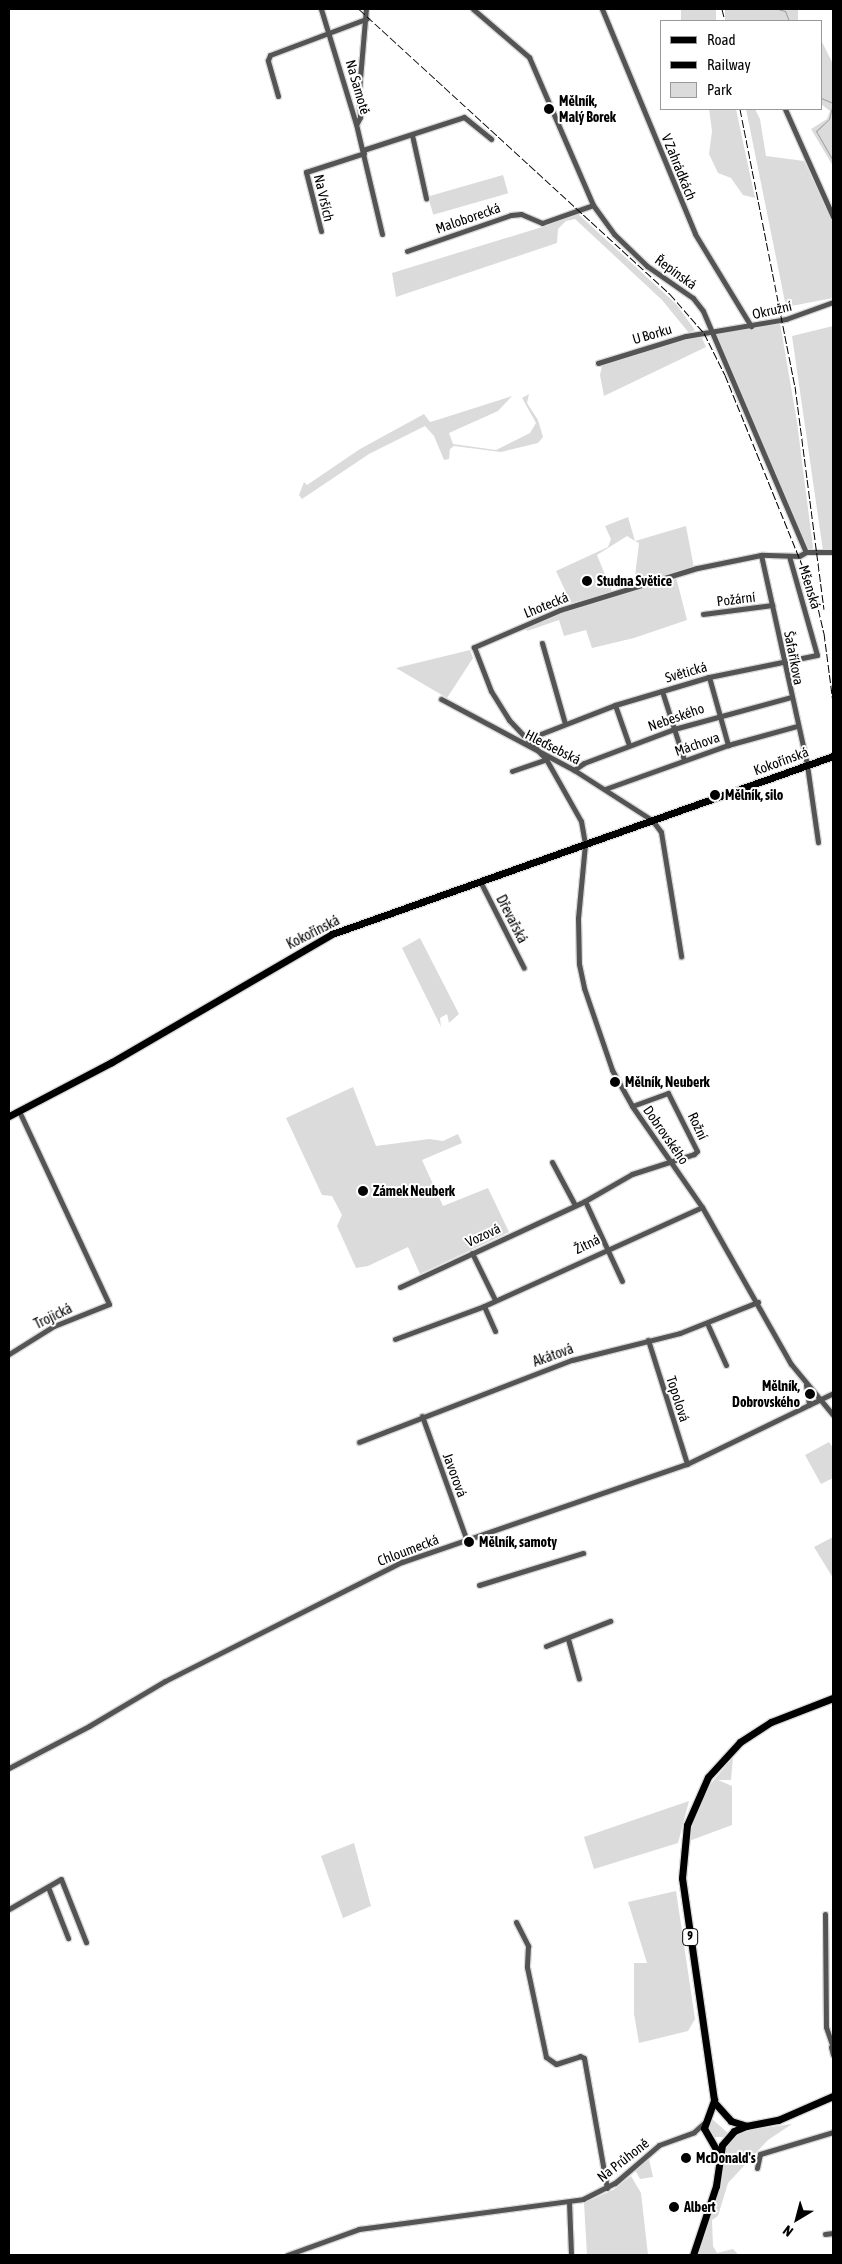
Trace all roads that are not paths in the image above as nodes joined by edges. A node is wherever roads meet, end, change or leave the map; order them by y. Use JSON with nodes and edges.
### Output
{"nodes":[{"id":1,"x":321,"y":9,"type":"edge"},
{"id":2,"x":366,"y":9,"type":"edge"},
{"id":3,"x":473,"y":9,"type":"edge"},
{"id":4,"x":602,"y":9,"type":"edge"},
{"id":5,"x":366,"y":19,"type":"junction"},
{"id":6,"x":330,"y":31,"type":"junction"},
{"id":7,"x":278,"y":96,"type":"dead end"},
{"id":8,"x":785,"y":110,"type":"edge"},
{"id":9,"x":356,"y":124,"type":"junction"},
{"id":10,"x":412,"y":135,"type":"junction"},
{"id":11,"x":491,"y":139,"type":"dead end"},
{"id":12,"x":364,"y":151,"type":"junction"},
{"id":13,"x":426,"y":198,"type":"dead end"},
{"id":14,"x":593,"y":205,"type":"junction"},
{"id":15,"x":833,"y":216,"type":"edge"},
{"id":16,"x":321,"y":232,"type":"dead end"},
{"id":17,"x":382,"y":234,"type":"dead end"},
{"id":18,"x":407,"y":251,"type":"dead end"},
{"id":19,"x":833,"y":302,"type":"edge"},
{"id":20,"x":751,"y":326,"type":"junction"},
{"id":21,"x":713,"y":332,"type":"junction"},
{"id":22,"x":598,"y":363,"type":"dead end"},
{"id":23,"x":806,"y":552,"type":"junction"},
{"id":24,"x":833,"y":552,"type":"edge"},
{"id":25,"x":761,"y":555,"type":"junction"},
{"id":26,"x":789,"y":556,"type":"junction"},
{"id":27,"x":772,"y":605,"type":"junction"},
{"id":28,"x":703,"y":614,"type":"dead end"},
{"id":29,"x":542,"y":643,"type":"dead end"},
{"id":30,"x":817,"y":655,"type":"joint"},
{"id":31,"x":783,"y":662,"type":"junction"},
{"id":32,"x":709,"y":677,"type":"junction"},
{"id":33,"x":662,"y":691,"type":"junction"},
{"id":34,"x":791,"y":697,"type":"junction"},
{"id":35,"x":441,"y":699,"type":"dead end"},
{"id":36,"x":615,"y":705,"type":"junction"},
{"id":37,"x":719,"y":714,"type":"junction"},
{"id":38,"x":566,"y":724,"type":"junction"},
{"id":39,"x":797,"y":726,"type":"junction"},
{"id":40,"x":674,"y":729,"type":"junction"},
{"id":41,"x":629,"y":745,"type":"junction"},
{"id":42,"x":728,"y":745,"type":"junction"},
{"id":43,"x":538,"y":750,"type":"junction"},
{"id":44,"x":833,"y":756,"type":"edge"},
{"id":45,"x":546,"y":759,"type":"junction"},
{"id":46,"x":684,"y":760,"type":"junction"},
{"id":47,"x":807,"y":766,"type":"junction"},
{"id":48,"x":574,"y":770,"type":"junction"},
{"id":49,"x":512,"y":771,"type":"dead end"},
{"id":50,"x":605,"y":789,"type":"junction"},
{"id":51,"x":652,"y":820,"type":"junction"},
{"id":52,"x":818,"y":842,"type":"dead end"},
{"id":53,"x":585,"y":844,"type":"junction"},
{"id":54,"x":480,"y":881,"type":"junction"},
{"id":55,"x":681,"y":956,"type":"dead end"},
{"id":56,"x":524,"y":968,"type":"dead end"},
{"id":57,"x":632,"y":1106,"type":"junction"},
{"id":58,"x":19,"y":1111,"type":"junction"},
{"id":59,"x":9,"y":1116,"type":"edge"},
{"id":60,"x":671,"y":1161,"type":"junction"},
{"id":61,"x":552,"y":1162,"type":"dead end"},
{"id":62,"x":585,"y":1201,"type":"junction"},
{"id":63,"x":575,"y":1205,"type":"junction"},
{"id":64,"x":702,"y":1207,"type":"junction"},
{"id":65,"x":607,"y":1248,"type":"junction"},
{"id":66,"x":472,"y":1253,"type":"junction"},
{"id":67,"x":622,"y":1281,"type":"dead end"},
{"id":68,"x":400,"y":1287,"type":"dead end"},
{"id":69,"x":495,"y":1300,"type":"junction"},
{"id":70,"x":758,"y":1302,"type":"junction"},
{"id":71,"x":484,"y":1306,"type":"junction"},
{"id":72,"x":707,"y":1323,"type":"junction"},
{"id":73,"x":495,"y":1331,"type":"dead end"},
{"id":74,"x":395,"y":1339,"type":"dead end"},
{"id":75,"x":648,"y":1340,"type":"junction"},
{"id":76,"x":9,"y":1354,"type":"edge"},
{"id":77,"x":726,"y":1365,"type":"dead end"},
{"id":78,"x":806,"y":1385,"type":"junction"},
{"id":79,"x":833,"y":1393,"type":"edge"},
{"id":80,"x":821,"y":1400,"type":"junction"},
{"id":81,"x":810,"y":1405,"type":"junction"},
{"id":82,"x":833,"y":1415,"type":"edge"},
{"id":83,"x":422,"y":1416,"type":"junction"},
{"id":84,"x":359,"y":1442,"type":"dead end"},
{"id":85,"x":687,"y":1464,"type":"junction"},
{"id":86,"x":467,"y":1540,"type":"junction"},
{"id":87,"x":583,"y":1553,"type":"dead end"},
{"id":88,"x":478,"y":1585,"type":"dead end"},
{"id":89,"x":610,"y":1621,"type":"dead end"},
{"id":90,"x":568,"y":1639,"type":"junction"},
{"id":91,"x":546,"y":1646,"type":"dead end"},
{"id":92,"x":580,"y":1679,"type":"dead end"},
{"id":93,"x":833,"y":1698,"type":"edge"},
{"id":94,"x":9,"y":1768,"type":"edge"},
{"id":95,"x":48,"y":1887,"type":"junction"},
{"id":96,"x":9,"y":1909,"type":"edge"},
{"id":97,"x":825,"y":1914,"type":"dead end"},
{"id":98,"x":516,"y":1922,"type":"dead end"},
{"id":99,"x":68,"y":1938,"type":"dead end"},
{"id":100,"x":86,"y":1942,"type":"dead end"},
{"id":101,"x":832,"y":2047,"type":"edge"},
{"id":102,"x":833,"y":2056,"type":"edge"},
{"id":103,"x":833,"y":2096,"type":"edge"},
{"id":104,"x":714,"y":2100,"type":"junction"},
{"id":105,"x":726,"y":2117,"type":"junction"},
{"id":106,"x":707,"y":2120,"type":"junction"},
{"id":107,"x":746,"y":2126,"type":"junction"},
{"id":108,"x":833,"y":2132,"type":"edge"},
{"id":109,"x":691,"y":2134,"type":"junction"},
{"id":110,"x":728,"y":2137,"type":"junction"},
{"id":111,"x":709,"y":2138,"type":"junction"},
{"id":112,"x":720,"y":2156,"type":"junction"},
{"id":113,"x":757,"y":2168,"type":"dead end"},
{"id":114,"x":608,"y":2188,"type":"junction"},
{"id":115,"x":569,"y":2202,"type":"junction"},
{"id":116,"x":833,"y":2233,"type":"edge"},
{"id":117,"x":825,"y":2234,"type":"dead end"},
{"id":118,"x":287,"y":2255,"type":"edge"},
{"id":119,"x":571,"y":2255,"type":"edge"},
{"id":120,"x":693,"y":2255,"type":"edge"}],
"edges":[{"from":1,"to":6,"type":"street","name":"Na Samotě"},
{"from":2,"to":5,"type":"street"},
{"from":3,"to":14,"type":"street","name":"Řepínská"},
{"from":4,"to":20,"type":"street","name":"V Zahrádkách"},
{"from":5,"to":6,"type":"street"},
{"from":5,"to":9,"type":"street"},
{"from":6,"to":7,"type":"street"},
{"from":6,"to":9,"type":"street","name":"Na Samotě"},
{"from":8,"to":15,"type":"street"},
{"from":9,"to":12,"type":"street","name":"Na Samotě"},
{"from":10,"to":11,"type":"street"},
{"from":10,"to":12,"type":"street"},
{"from":10,"to":13,"type":"street"},
{"from":12,"to":16,"type":"street","name":"Na Vrších"},
{"from":12,"to":17,"type":"street","name":"Na Samotě"},
{"from":14,"to":18,"type":"street","name":"Maloborecká"},
{"from":14,"to":21,"type":"street","name":"Řepínská"},
{"from":19,"to":20,"type":"street","name":"Okružní"},
{"from":20,"to":21,"type":"street","name":"Okružní"},
{"from":21,"to":22,"type":"street","name":"U Borku"},
{"from":21,"to":23,"type":"street","name":"Řepínská"},
{"from":23,"to":24,"type":"street","name":"Lhotecká"},
{"from":23,"to":26,"type":"street","name":"Lhotecká"},
{"from":25,"to":26,"type":"street","name":"Lhotecká"},
{"from":25,"to":27,"type":"street","name":"Šafaříkova"},
{"from":25,"to":43,"type":"street","name":"Lhotecká"},
{"from":26,"to":30,"type":"street","name":"Mšenská"},
{"from":27,"to":28,"type":"street","name":"Požární"},
{"from":27,"to":31,"type":"street","name":"Šafaříkova"},
{"from":29,"to":38,"type":"street"},
{"from":30,"to":31,"type":"street","name":"Světická"},
{"from":31,"to":32,"type":"street","name":"Světická"},
{"from":31,"to":34,"type":"street","name":"Šafaříkova"},
{"from":32,"to":33,"type":"street","name":"Světická"},
{"from":32,"to":37,"type":"street"},
{"from":33,"to":36,"type":"street","name":"Světická"},
{"from":33,"to":40,"type":"street"},
{"from":34,"to":37,"type":"street","name":"Nebeského"},
{"from":34,"to":39,"type":"street","name":"Šafaříkova"},
{"from":35,"to":43,"type":"street","name":"Hleďsebská"},
{"from":36,"to":38,"type":"street","name":"Světická"},
{"from":36,"to":41,"type":"street"},
{"from":37,"to":40,"type":"street","name":"Nebeského"},
{"from":37,"to":42,"type":"street"},
{"from":38,"to":43,"type":"street","name":"Světická"},
{"from":39,"to":42,"type":"street","name":"Máchova"},
{"from":39,"to":47,"type":"street","name":"Šafaříkova"},
{"from":40,"to":41,"type":"street","name":"Nebeského"},
{"from":40,"to":46,"type":"street"},
{"from":41,"to":48,"type":"street","name":"Nebeského"},
{"from":42,"to":46,"type":"street","name":"Máchova"},
{"from":43,"to":45,"type":"street","name":"Dobrovského"},
{"from":43,"to":48,"type":"street","name":"Hleďsebská"},
{"from":44,"to":47,"type":"main road","name":"Kokořínská"},
{"from":45,"to":49,"type":"street"},
{"from":45,"to":53,"type":"street","name":"Dobrovského"},
{"from":46,"to":50,"type":"street","name":"Máchova"},
{"from":47,"to":51,"type":"main road","name":"Kokořínská"},
{"from":47,"to":52,"type":"street","name":"Šafaříkova"},
{"from":48,"to":50,"type":"street","name":"Hleďsebská"},
{"from":50,"to":51,"type":"street","name":"Hleďsebská"},
{"from":51,"to":53,"type":"main road","name":"Kokořínská"},
{"from":51,"to":55,"type":"street"},
{"from":53,"to":54,"type":"main road","name":"Kokořínská"},
{"from":53,"to":57,"type":"street","name":"Dobrovského"},
{"from":54,"to":56,"type":"street","name":"Dřevařská"},
{"from":54,"to":58,"type":"main road","name":"Kokořínská"},
{"from":57,"to":60,"type":"street","name":"Dobrovského"},
{"from":57,"to":60,"type":"street","name":"Rožní"},
{"from":58,"to":59,"type":"main road","name":"Kokořínská"},
{"from":58,"to":76,"type":"street","name":"Trojická"},
{"from":60,"to":62,"type":"street","name":"Vozová"},
{"from":60,"to":64,"type":"street","name":"Dobrovského"},
{"from":61,"to":63,"type":"street"},
{"from":62,"to":63,"type":"street","name":"Vozová"},
{"from":62,"to":65,"type":"street"},
{"from":63,"to":66,"type":"street","name":"Vozová"},
{"from":64,"to":65,"type":"street","name":"Žitná"},
{"from":64,"to":70,"type":"street","name":"Dobrovského"},
{"from":65,"to":67,"type":"street"},
{"from":65,"to":69,"type":"street","name":"Žitná"},
{"from":66,"to":68,"type":"street","name":"Vozová"},
{"from":66,"to":69,"type":"street"},
{"from":69,"to":71,"type":"street","name":"Žitná"},
{"from":70,"to":72,"type":"street","name":"Akátová"},
{"from":70,"to":78,"type":"street","name":"Dobrovského"},
{"from":71,"to":73,"type":"street"},
{"from":71,"to":74,"type":"street","name":"Žitná"},
{"from":72,"to":75,"type":"street","name":"Akátová"},
{"from":72,"to":77,"type":"street"},
{"from":75,"to":83,"type":"street","name":"Akátová"},
{"from":75,"to":85,"type":"street","name":"Topolová"},
{"from":78,"to":80,"type":"street","name":"Dobrovského"},
{"from":78,"to":81,"type":"street","name":"Dobrovského"},
{"from":79,"to":80,"type":"street","name":"Chloumecká"},
{"from":80,"to":81,"type":"street","name":"Chloumecká"},
{"from":80,"to":82,"type":"street","name":"Dobrovského"},
{"from":81,"to":85,"type":"street","name":"Chloumecká"},
{"from":83,"to":84,"type":"street","name":"Akátová"},
{"from":83,"to":86,"type":"street","name":"Javorová"},
{"from":85,"to":86,"type":"street","name":"Chloumecká"},
{"from":86,"to":94,"type":"street","name":"Chloumecká"},
{"from":87,"to":88,"type":"street"},
{"from":89,"to":90,"type":"street"},
{"from":90,"to":91,"type":"street"},
{"from":90,"to":92,"type":"street"},
{"from":93,"to":104,"type":"main road","number":"9"},
{"from":95,"to":96,"type":"street"},
{"from":95,"to":99,"type":"street"},
{"from":95,"to":100,"type":"street"},
{"from":97,"to":101,"type":"street"},
{"from":98,"to":114,"type":"street"},
{"from":101,"to":102,"type":"street"},
{"from":103,"to":107,"type":"main road"},
{"from":104,"to":105,"type":"main road","number":"9"},
{"from":104,"to":106,"type":"main road","number":"9"},
{"from":105,"to":106,"type":"main road"},
{"from":105,"to":107,"type":"main road"},
{"from":105,"to":110,"type":"main road"},
{"from":106,"to":109,"type":"street","name":"Na Průhoně"},
{"from":106,"to":111,"type":"main road"},
{"from":107,"to":110,"type":"main road"},
{"from":108,"to":113,"type":"street"},
{"from":109,"to":111,"type":"street","name":"Na Průhoně"},
{"from":109,"to":114,"type":"street","name":"Na Průhoně"},
{"from":110,"to":111,"type":"main road"},
{"from":110,"to":112,"type":"main road"},
{"from":111,"to":112,"type":"main road"},
{"from":112,"to":120,"type":"main road"},
{"from":114,"to":115,"type":"street","name":"Na Průhoně"},
{"from":115,"to":118,"type":"street","name":"Na Průhoně"},
{"from":115,"to":119,"type":"street"},
{"from":116,"to":117,"type":"street"}]}
